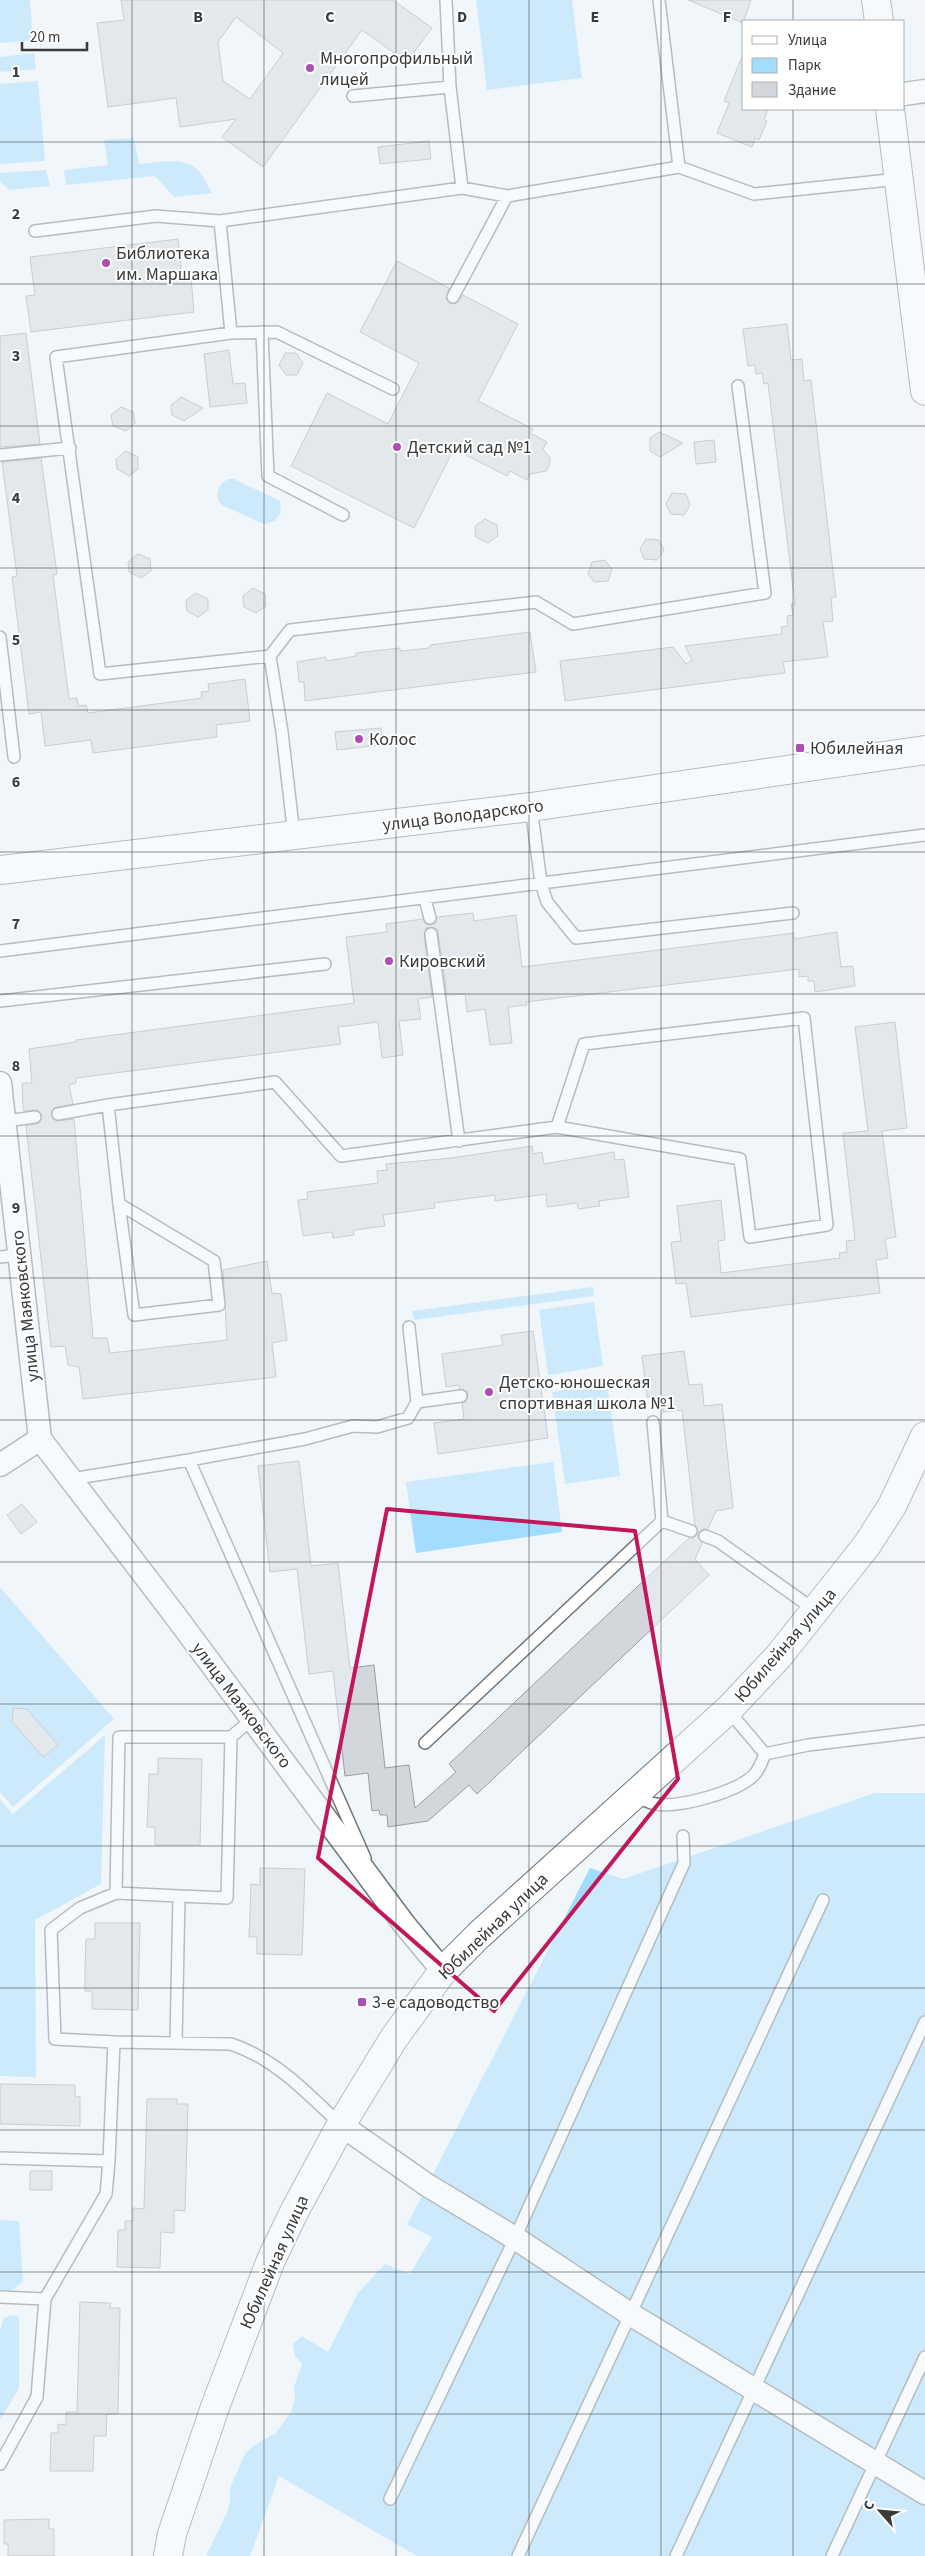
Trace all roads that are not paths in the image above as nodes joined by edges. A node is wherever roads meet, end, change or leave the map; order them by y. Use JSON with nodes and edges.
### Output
{"nodes":[{"id":1,"x":446,"y":0,"type":"edge"},
{"id":2,"x":659,"y":0,"type":"edge"},
{"id":3,"x":876,"y":0,"type":"edge"},
{"id":4,"x":879,"y":20,"type":"edge"},
{"id":5,"x":450,"y":87,"type":"junction"},
{"id":6,"x":925,"y":91,"type":"edge"},
{"id":7,"x":905,"y":94,"type":"edge"},
{"id":8,"x":353,"y":96,"type":"dead end"},
{"id":9,"x":890,"y":110,"type":"edge"},
{"id":10,"x":679,"y":167,"type":"junction"},
{"id":11,"x":900,"y":179,"type":"junction"},
{"id":12,"x":462,"y":188,"type":"junction"},
{"id":13,"x":507,"y":196,"type":"junction"},
{"id":14,"x":220,"y":222,"type":"junction"},
{"id":15,"x":35,"y":231,"type":"dead end"},
{"id":16,"x":453,"y":297,"type":"dead end"},
{"id":17,"x":262,"y":332,"type":"junction"},
{"id":18,"x":231,"y":333,"type":"junction"},
{"id":19,"x":738,"y":386,"type":"dead end"},
{"id":20,"x":393,"y":389,"type":"dead end"},
{"id":21,"x":925,"y":391,"type":"edge"},
{"id":22,"x":70,"y":448,"type":"junction"},
{"id":23,"x":0,"y":455,"type":"edge"},
{"id":24,"x":343,"y":515,"type":"dead end"},
{"id":25,"x":0,"y":637,"type":"edge"},
{"id":26,"x":270,"y":656,"type":"junction"},
{"id":27,"x":925,"y":750,"type":"edge"},
{"id":28,"x":14,"y":757,"type":"dead end"},
{"id":29,"x":531,"y":807,"type":"junction"},
{"id":30,"x":925,"y":835,"type":"edge"},
{"id":31,"x":294,"y":836,"type":"junction"},
{"id":32,"x":0,"y":870,"type":"edge"},
{"id":33,"x":541,"y":882,"type":"junction"},
{"id":34,"x":425,"y":899,"type":"junction"},
{"id":35,"x":793,"y":913,"type":"dead end"},
{"id":36,"x":430,"y":918,"type":"dead end"},
{"id":37,"x":431,"y":934,"type":"dead end"},
{"id":38,"x":0,"y":951,"type":"edge"},
{"id":39,"x":325,"y":964,"type":"dead end"},
{"id":40,"x":0,"y":1001,"type":"edge"},
{"id":41,"x":0,"y":1083,"type":"edge"},
{"id":42,"x":108,"y":1105,"type":"junction"},
{"id":43,"x":58,"y":1114,"type":"dead end"},
{"id":44,"x":35,"y":1117,"type":"dead end"},
{"id":45,"x":6,"y":1121,"type":"junction"},
{"id":46,"x":557,"y":1126,"type":"junction"},
{"id":47,"x":460,"y":1141,"type":"junction"},
{"id":48,"x":119,"y":1204,"type":"junction"},
{"id":49,"x":9,"y":1256,"type":"edge"},
{"id":50,"x":409,"y":1327,"type":"dead end"},
{"id":51,"x":461,"y":1396,"type":"dead end"},
{"id":52,"x":417,"y":1402,"type":"junction"},
{"id":53,"x":653,"y":1422,"type":"dead end"},
{"id":54,"x":925,"y":1436,"type":"edge"},
{"id":55,"x":40,"y":1439,"type":"junction"},
{"id":56,"x":189,"y":1460,"type":"junction"},
{"id":57,"x":0,"y":1466,"type":"edge"},
{"id":58,"x":71,"y":1479,"type":"junction"},
{"id":59,"x":662,"y":1521,"type":"junction"},
{"id":60,"x":691,"y":1531,"type":"dead end"},
{"id":61,"x":705,"y":1536,"type":"dead end"},
{"id":62,"x":816,"y":1611,"type":"junction"},
{"id":63,"x":728,"y":1710,"type":"junction"},
{"id":64,"x":252,"y":1719,"type":"junction"},
{"id":65,"x":925,"y":1731,"type":"edge"},
{"id":66,"x":231,"y":1737,"type":"junction"},
{"id":67,"x":426,"y":1743,"type":"dead end"},
{"id":68,"x":764,"y":1754,"type":"junction"},
{"id":69,"x":634,"y":1795,"type":"junction"},
{"id":70,"x":683,"y":1836,"type":"dead end"},
{"id":71,"x":380,"y":1891,"type":"junction"},
{"id":72,"x":116,"y":1893,"type":"junction"},
{"id":73,"x":179,"y":1896,"type":"junction"},
{"id":74,"x":824,"y":1900,"type":"dead end"},
{"id":75,"x":443,"y":1971,"type":"junction"},
{"id":76,"x":925,"y":2022,"type":"edge"},
{"id":77,"x":114,"y":2042,"type":"junction"},
{"id":78,"x":176,"y":2042,"type":"junction"},
{"id":79,"x":341,"y":2125,"type":"junction"},
{"id":80,"x":0,"y":2158,"type":"edge"},
{"id":81,"x":109,"y":2161,"type":"junction"},
{"id":82,"x":515,"y":2238,"type":"junction"},
{"id":83,"x":0,"y":2298,"type":"edge"},
{"id":84,"x":45,"y":2299,"type":"junction"},
{"id":85,"x":630,"y":2314,"type":"junction"},
{"id":86,"x":925,"y":2358,"type":"edge"},
{"id":87,"x":754,"y":2390,"type":"junction"},
{"id":88,"x":0,"y":2464,"type":"edge"},
{"id":89,"x":876,"y":2464,"type":"junction"},
{"id":90,"x":925,"y":2493,"type":"edge"},
{"id":91,"x":390,"y":2500,"type":"dead end"},
{"id":92,"x":168,"y":2556,"type":"edge"},
{"id":93,"x":518,"y":2556,"type":"edge"},
{"id":94,"x":676,"y":2556,"type":"edge"},
{"id":95,"x":832,"y":2556,"type":"edge"}],
"edges":[{"from":1,"to":5,"type":"lane"},
{"from":2,"to":10,"type":"lane"},
{"from":3,"to":4,"type":"street"},
{"from":5,"to":8,"type":"lane"},
{"from":5,"to":12,"type":"lane"},
{"from":6,"to":7,"type":"street"},
{"from":9,"to":11,"type":"street"},
{"from":10,"to":11,"type":"lane"},
{"from":10,"to":13,"type":"lane"},
{"from":11,"to":21,"type":"street"},
{"from":12,"to":13,"type":"lane"},
{"from":12,"to":14,"type":"lane"},
{"from":13,"to":16,"type":"lane"},
{"from":14,"to":15,"type":"lane"},
{"from":14,"to":18,"type":"lane"},
{"from":17,"to":18,"type":"lane"},
{"from":17,"to":20,"type":"lane"},
{"from":17,"to":24,"type":"lane"},
{"from":18,"to":22,"type":"lane"},
{"from":19,"to":26,"type":"lane"},
{"from":22,"to":23,"type":"lane"},
{"from":22,"to":26,"type":"lane"},
{"from":25,"to":28,"type":"lane"},
{"from":26,"to":31,"type":"lane"},
{"from":27,"to":29,"type":"street","name":"улица Володарского"},
{"from":29,"to":31,"type":"street","name":"улица Володарского"},
{"from":29,"to":33,"type":"lane"},
{"from":30,"to":33,"type":"lane"},
{"from":31,"to":32,"type":"street","name":"улица Володарского"},
{"from":33,"to":34,"type":"lane"},
{"from":33,"to":35,"type":"lane"},
{"from":34,"to":36,"type":"lane"},
{"from":34,"to":38,"type":"lane"},
{"from":37,"to":47,"type":"lane"},
{"from":39,"to":40,"type":"lane"},
{"from":41,"to":45,"type":"street","name":"улица Маяковского"},
{"from":42,"to":43,"type":"lane"},
{"from":42,"to":47,"type":"lane"},
{"from":42,"to":48,"type":"lane"},
{"from":44,"to":45,"type":"lane"},
{"from":45,"to":49,"type":"street","name":"улица Маяковского"},
{"from":46,"to":46,"type":"lane"},
{"from":46,"to":47,"type":"lane"},
{"from":48,"to":48,"type":"lane"},
{"from":49,"to":55,"type":"street","name":"улица Маяковского"},
{"from":50,"to":52,"type":"lane"},
{"from":51,"to":52,"type":"lane"},
{"from":52,"to":56,"type":"lane"},
{"from":53,"to":59,"type":"lane"},
{"from":54,"to":62,"type":"street","name":"Юбилейная улица"},
{"from":55,"to":57,"type":"street"},
{"from":55,"to":58,"type":"street","name":"улица Маяковского"},
{"from":56,"to":58,"type":"lane"},
{"from":56,"to":71,"type":"lane"},
{"from":58,"to":64,"type":"street","name":"улица Маяковского"},
{"from":59,"to":60,"type":"lane"},
{"from":59,"to":67,"type":"lane"},
{"from":61,"to":62,"type":"lane"},
{"from":62,"to":63,"type":"street","name":"Юбилейная улица"},
{"from":63,"to":68,"type":"lane"},
{"from":63,"to":69,"type":"street","name":"Юбилейная улица"},
{"from":64,"to":66,"type":"lane"},
{"from":64,"to":71,"type":"street","name":"улица Маяковского"},
{"from":65,"to":68,"type":"lane"},
{"from":66,"to":72,"type":"lane"},
{"from":66,"to":73,"type":"lane"},
{"from":68,"to":69,"type":"lane"},
{"from":69,"to":75,"type":"street","name":"Юбилейная улица"},
{"from":70,"to":82,"type":"lane"},
{"from":71,"to":75,"type":"street","name":"улица Маяковского"},
{"from":72,"to":73,"type":"lane"},
{"from":72,"to":77,"type":"lane"},
{"from":73,"to":78,"type":"lane"},
{"from":74,"to":85,"type":"lane"},
{"from":75,"to":79,"type":"street","name":"Юбилейная улица"},
{"from":76,"to":87,"type":"lane"},
{"from":77,"to":78,"type":"lane"},
{"from":77,"to":81,"type":"lane"},
{"from":78,"to":79,"type":"lane"},
{"from":79,"to":82,"type":"street"},
{"from":79,"to":92,"type":"street","name":"Юбилейная улица"},
{"from":80,"to":81,"type":"lane"},
{"from":81,"to":84,"type":"lane"},
{"from":82,"to":85,"type":"street"},
{"from":82,"to":91,"type":"lane"},
{"from":83,"to":84,"type":"lane"},
{"from":84,"to":88,"type":"lane"},
{"from":85,"to":87,"type":"street"},
{"from":85,"to":93,"type":"lane"},
{"from":86,"to":89,"type":"lane"},
{"from":87,"to":89,"type":"street"},
{"from":87,"to":94,"type":"lane"},
{"from":89,"to":90,"type":"street"},
{"from":89,"to":95,"type":"lane"}]}
